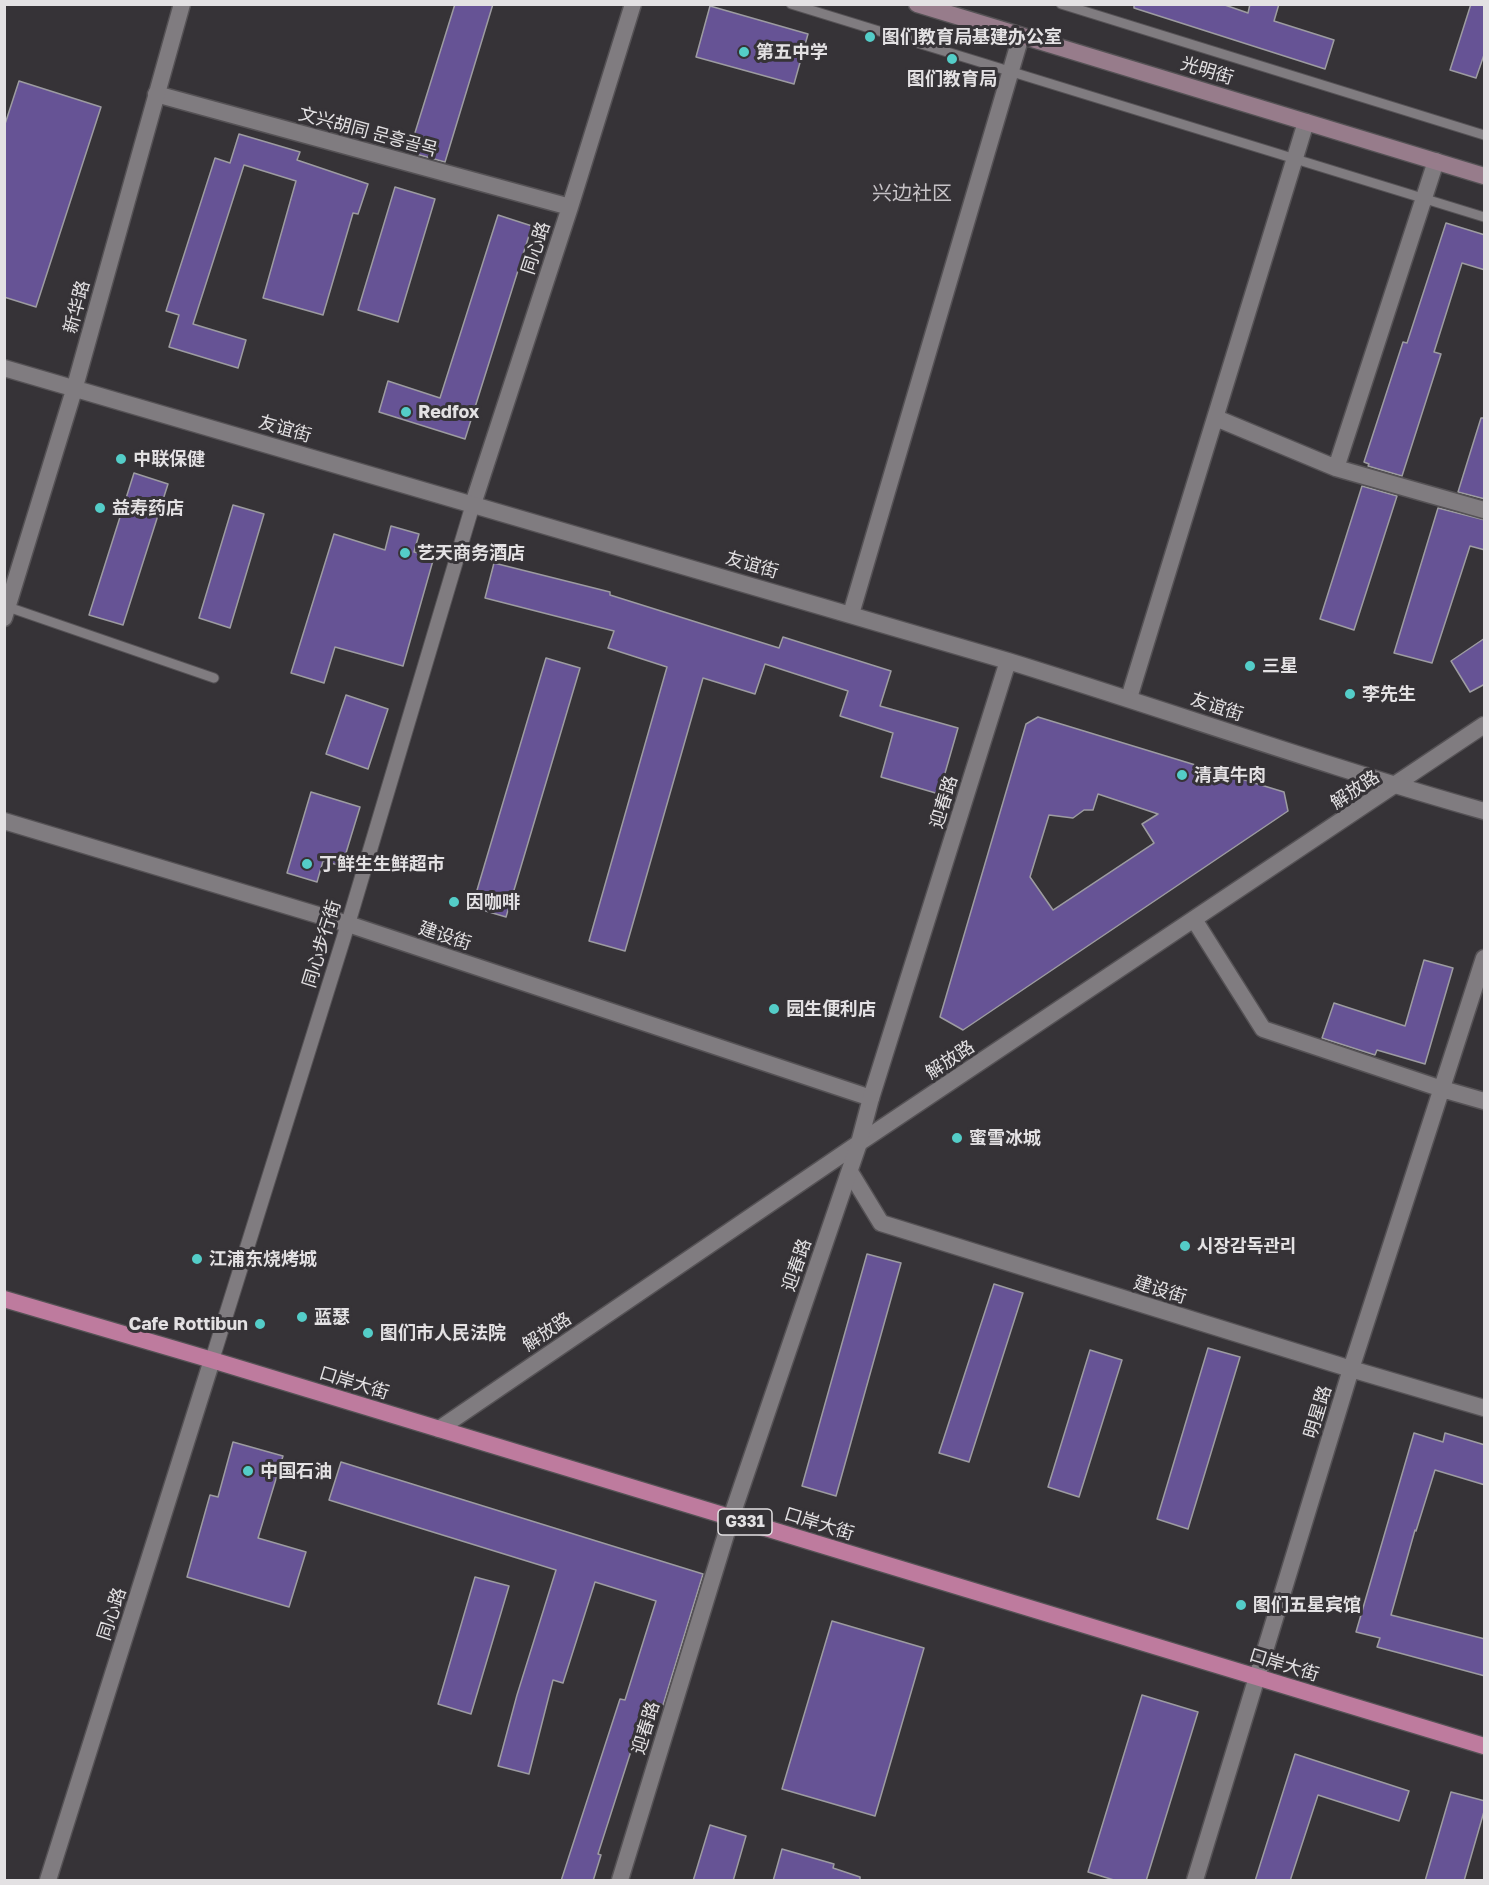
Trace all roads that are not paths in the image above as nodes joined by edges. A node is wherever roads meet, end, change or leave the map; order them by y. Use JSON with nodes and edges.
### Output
{"nodes":[{"id":1,"x":182,"y":4,"type":"edge"},
{"id":2,"x":633,"y":4,"type":"edge"},
{"id":3,"x":791,"y":4,"type":"edge"},
{"id":4,"x":917,"y":4,"type":"edge"},
{"id":5,"x":1061,"y":4,"type":"edge"},
{"id":6,"x":1021,"y":36,"type":"junction"},
{"id":7,"x":1011,"y":72,"type":"junction"},
{"id":8,"x":156,"y":94,"type":"junction"},
{"id":9,"x":1306,"y":122,"type":"junction"},
{"id":10,"x":1485,"y":135,"type":"edge"},
{"id":11,"x":1295,"y":158,"type":"junction"},
{"id":12,"x":1436,"y":161,"type":"junction"},
{"id":13,"x":1485,"y":176,"type":"edge"},
{"id":14,"x":1424,"y":198,"type":"junction"},
{"id":15,"x":570,"y":207,"type":"junction"},
{"id":16,"x":1485,"y":216,"type":"edge"},
{"id":17,"x":4,"y":368,"type":"edge"},
{"id":18,"x":74,"y":390,"type":"junction"},
{"id":19,"x":1216,"y":418,"type":"junction"},
{"id":20,"x":1336,"y":468,"type":"junction"},
{"id":21,"x":474,"y":504,"type":"junction"},
{"id":22,"x":1485,"y":510,"type":"edge"},
{"id":23,"x":6,"y":612,"type":"edge"},
{"id":24,"x":851,"y":615,"type":"junction"},
{"id":25,"x":1008,"y":661,"type":"junction"},
{"id":26,"x":214,"y":678,"type":"dead end"},
{"id":27,"x":1130,"y":698,"type":"junction"},
{"id":28,"x":1485,"y":725,"type":"edge"},
{"id":29,"x":1396,"y":786,"type":"junction"},
{"id":30,"x":1485,"y":811,"type":"edge"},
{"id":31,"x":4,"y":821,"type":"edge"},
{"id":32,"x":1195,"y":921,"type":"junction"},
{"id":33,"x":348,"y":924,"type":"junction"},
{"id":34,"x":1485,"y":958,"type":"edge"},
{"id":35,"x":1442,"y":1089,"type":"junction"},
{"id":36,"x":871,"y":1098,"type":"junction"},
{"id":37,"x":1485,"y":1101,"type":"edge"},
{"id":38,"x":859,"y":1143,"type":"junction"},
{"id":39,"x":850,"y":1172,"type":"junction"},
{"id":40,"x":4,"y":1299,"type":"edge"},
{"id":41,"x":212,"y":1360,"type":"junction"},
{"id":42,"x":1351,"y":1369,"type":"junction"},
{"id":43,"x":1485,"y":1408,"type":"edge"},
{"id":44,"x":439,"y":1429,"type":"junction"},
{"id":45,"x":731,"y":1518,"type":"junction"},
{"id":46,"x":1258,"y":1677,"type":"junction"},
{"id":47,"x":1485,"y":1746,"type":"edge"},
{"id":48,"x":48,"y":1881,"type":"edge"},
{"id":49,"x":620,"y":1881,"type":"edge"},
{"id":50,"x":1195,"y":1881,"type":"edge"}],
"edges":[{"from":1,"to":8,"type":"street","name":"新华路"},
{"from":2,"to":15,"type":"street","name":"同心路"},
{"from":3,"to":7,"type":"lane"},
{"from":4,"to":6,"type":"main road","name":"光明街"},
{"from":5,"to":10,"type":"lane"},
{"from":6,"to":7,"type":"street"},
{"from":6,"to":9,"type":"main road","name":"光明街"},
{"from":7,"to":11,"type":"lane"},
{"from":7,"to":24,"type":"street"},
{"from":8,"to":15,"type":"street","name":"文兴胡同 문흥골목"},
{"from":8,"to":18,"type":"street","name":"新华路"},
{"from":9,"to":11,"type":"street"},
{"from":9,"to":12,"type":"main road","name":"光明街"},
{"from":11,"to":14,"type":"lane"},
{"from":11,"to":19,"type":"street"},
{"from":12,"to":13,"type":"main road","name":"光明街"},
{"from":12,"to":14,"type":"street"},
{"from":14,"to":16,"type":"lane"},
{"from":14,"to":20,"type":"street"},
{"from":15,"to":21,"type":"street","name":"同心路"},
{"from":17,"to":18,"type":"street","name":"友谊街"},
{"from":18,"to":21,"type":"street","name":"友谊街"},
{"from":18,"to":23,"type":"street","name":"新华路"},
{"from":19,"to":20,"type":"street"},
{"from":19,"to":27,"type":"street"},
{"from":20,"to":22,"type":"street"},
{"from":21,"to":24,"type":"street","name":"友谊街"},
{"from":21,"to":33,"type":"street","name":"同心步行街"},
{"from":23,"to":26,"type":"lane"},
{"from":24,"to":25,"type":"street","name":"友谊街"},
{"from":25,"to":27,"type":"street","name":"友谊街"},
{"from":25,"to":36,"type":"street","name":"迎春路"},
{"from":27,"to":29,"type":"street","name":"友谊街"},
{"from":28,"to":29,"type":"street","name":"解放路"},
{"from":29,"to":30,"type":"street","name":"友谊街"},
{"from":29,"to":32,"type":"street","name":"解放路"},
{"from":31,"to":33,"type":"street","name":"建设街"},
{"from":32,"to":35,"type":"street"},
{"from":32,"to":38,"type":"street","name":"解放路"},
{"from":33,"to":36,"type":"street","name":"建设街"},
{"from":33,"to":41,"type":"street","name":"同心步行街"},
{"from":34,"to":35,"type":"street","name":"明星路"},
{"from":35,"to":37,"type":"street"},
{"from":35,"to":42,"type":"street","name":"明星路"},
{"from":36,"to":38,"type":"street","name":"迎春路"},
{"from":38,"to":39,"type":"street","name":"迎春路"},
{"from":38,"to":44,"type":"street","name":"解放路"},
{"from":39,"to":42,"type":"street","name":"建设街"},
{"from":39,"to":45,"type":"street","name":"迎春路"},
{"from":40,"to":41,"type":"highway","name":"口岸大街","number":"G331"},
{"from":41,"to":44,"type":"highway","name":"口岸大街","number":"G331"},
{"from":41,"to":48,"type":"street","name":"同心路"},
{"from":42,"to":43,"type":"street","name":"建设街"},
{"from":42,"to":46,"type":"street","name":"明星路"},
{"from":44,"to":45,"type":"highway","name":"口岸大街","number":"G331"},
{"from":45,"to":46,"type":"highway","name":"口岸大街","number":"G331"},
{"from":45,"to":49,"type":"street","name":"迎春路"},
{"from":46,"to":47,"type":"highway","name":"口岸大街","number":"G331"},
{"from":46,"to":50,"type":"street","name":"明星路"}]}
